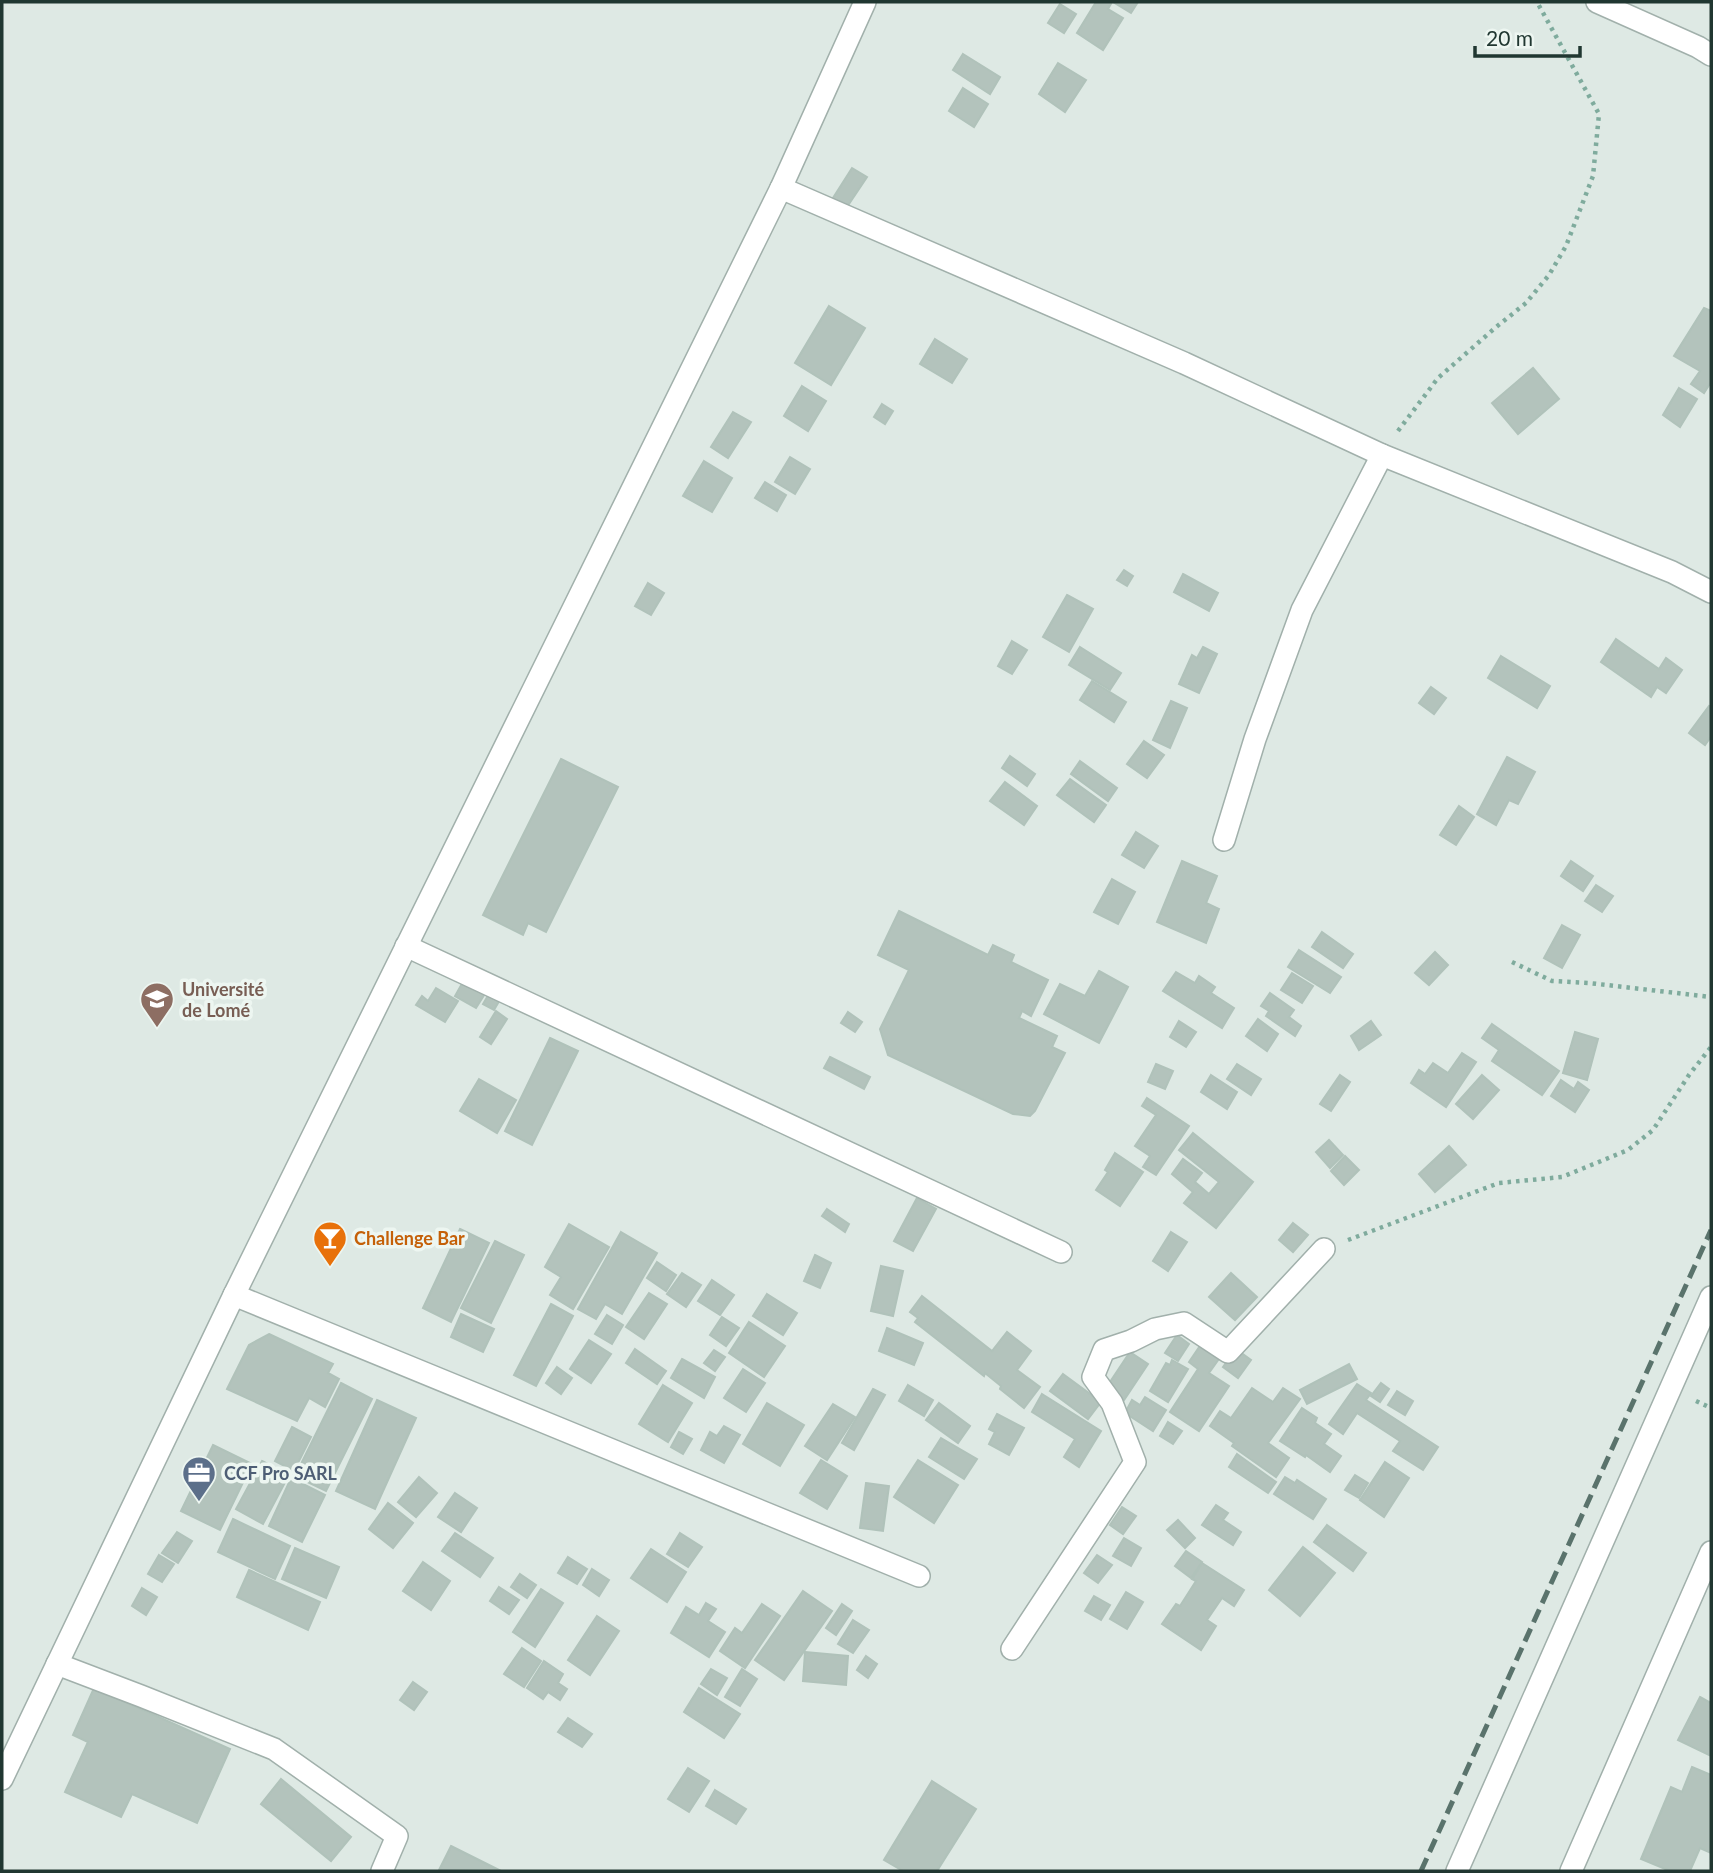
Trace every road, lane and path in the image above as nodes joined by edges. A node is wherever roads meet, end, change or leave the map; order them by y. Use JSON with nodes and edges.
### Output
{"nodes":[{"id":1,"x":865,"y":2,"type":"edge"},
{"id":2,"x":1537,"y":2,"type":"edge"},
{"id":3,"x":1597,"y":2,"type":"edge"},
{"id":4,"x":1711,"y":55,"type":"edge"},
{"id":5,"x":781,"y":188,"type":"junction"},
{"id":6,"x":1382,"y":454,"type":"junction"},
{"id":7,"x":1711,"y":592,"type":"edge"},
{"id":8,"x":1224,"y":840,"type":"dead end"},
{"id":9,"x":406,"y":946,"type":"junction"},
{"id":10,"x":1512,"y":962,"type":"dead end"},
{"id":11,"x":1711,"y":997,"type":"edge"},
{"id":12,"x":1711,"y":1047,"type":"edge"},
{"id":13,"x":1324,"y":1249,"type":"joint"},
{"id":14,"x":1061,"y":1252,"type":"dead end"},
{"id":15,"x":234,"y":1295,"type":"junction"},
{"id":16,"x":1711,"y":1297,"type":"edge"},
{"id":17,"x":1700,"y":1403,"type":"dead end"},
{"id":18,"x":1711,"y":1408,"type":"edge"},
{"id":19,"x":1711,"y":1552,"type":"edge"},
{"id":20,"x":919,"y":1576,"type":"dead end"},
{"id":21,"x":1012,"y":1649,"type":"dead end"},
{"id":22,"x":57,"y":1664,"type":"junction"},
{"id":23,"x":2,"y":1779,"type":"edge"},
{"id":24,"x":382,"y":1871,"type":"edge"},
{"id":25,"x":1457,"y":1871,"type":"edge"},
{"id":26,"x":1571,"y":1871,"type":"edge"}],
"edges":[{"from":1,"to":5,"type":"street"},
{"from":2,"to":6,"type":"path"},
{"from":3,"to":4,"type":"street"},
{"from":5,"to":6,"type":"street"},
{"from":5,"to":9,"type":"street"},
{"from":6,"to":7,"type":"street"},
{"from":6,"to":8,"type":"street"},
{"from":9,"to":14,"type":"street"},
{"from":9,"to":15,"type":"street"},
{"from":10,"to":11,"type":"path"},
{"from":12,"to":13,"type":"path"},
{"from":13,"to":21,"type":"street"},
{"from":15,"to":20,"type":"street"},
{"from":15,"to":22,"type":"street"},
{"from":16,"to":25,"type":"street"},
{"from":17,"to":18,"type":"path"},
{"from":19,"to":26,"type":"street"},
{"from":22,"to":23,"type":"street"},
{"from":22,"to":24,"type":"street"}]}
